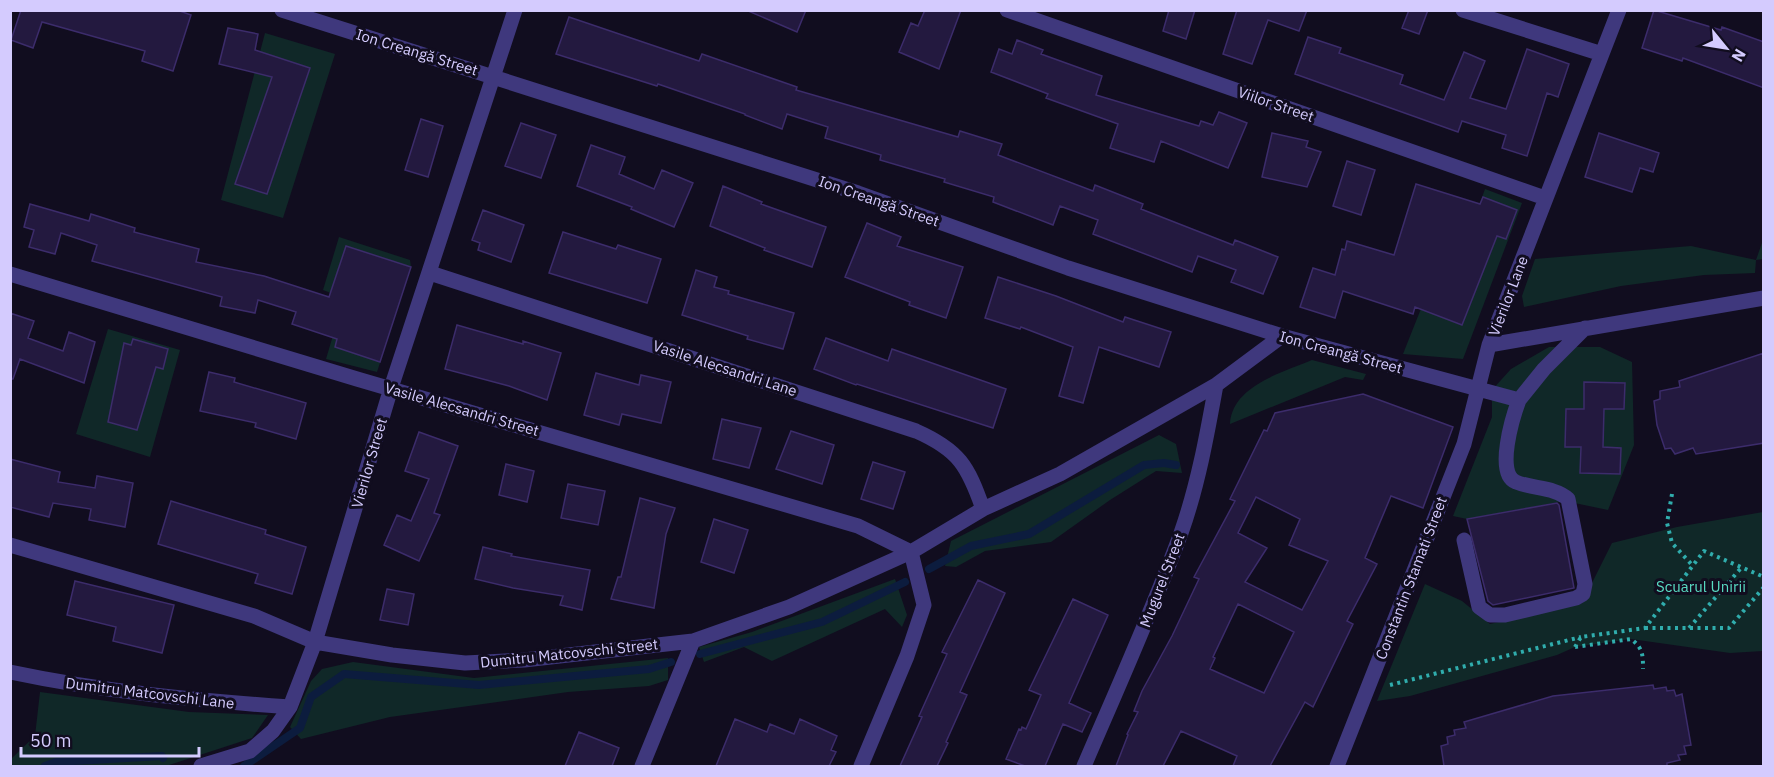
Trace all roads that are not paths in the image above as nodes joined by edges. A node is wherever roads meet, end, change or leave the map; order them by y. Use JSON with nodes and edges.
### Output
{"nodes":[{"id":1,"x":282,"y":10,"type":"edge"},
{"id":2,"x":515,"y":10,"type":"edge"},
{"id":3,"x":1007,"y":10,"type":"edge"},
{"id":4,"x":1463,"y":10,"type":"edge"},
{"id":5,"x":1619,"y":10,"type":"edge"},
{"id":6,"x":1602,"y":54,"type":"junction"},
{"id":7,"x":494,"y":76,"type":"junction"},
{"id":8,"x":1545,"y":198,"type":"junction"},
{"id":9,"x":430,"y":273,"type":"junction"},
{"id":10,"x":10,"y":274,"type":"edge"},
{"id":11,"x":1764,"y":298,"type":"edge"},
{"id":12,"x":1585,"y":328,"type":"junction"},
{"id":13,"x":1282,"y":336,"type":"junction"},
{"id":14,"x":1489,"y":345,"type":"junction"},
{"id":15,"x":1216,"y":385,"type":"junction"},
{"id":16,"x":391,"y":388,"type":"junction"},
{"id":17,"x":1477,"y":388,"type":"junction"},
{"id":18,"x":1519,"y":400,"type":"junction"},
{"id":19,"x":984,"y":509,"type":"junction"},
{"id":20,"x":1464,"y":540,"type":"dead end"},
{"id":21,"x":10,"y":545,"type":"edge"},
{"id":22,"x":911,"y":552,"type":"junction"},
{"id":23,"x":693,"y":640,"type":"junction"},
{"id":24,"x":315,"y":642,"type":"junction"},
{"id":25,"x":10,"y":672,"type":"edge"},
{"id":26,"x":290,"y":707,"type":"junction"},
{"id":27,"x":201,"y":766,"type":"edge"},
{"id":28,"x":642,"y":766,"type":"edge"},
{"id":29,"x":861,"y":766,"type":"edge"},
{"id":30,"x":1084,"y":766,"type":"edge"},
{"id":31,"x":1337,"y":766,"type":"edge"}],
"edges":[{"from":1,"to":7,"type":"street","name":"Ion Creangă Street"},
{"from":2,"to":7,"type":"street","name":"Vierilor Street"},
{"from":3,"to":8,"type":"street","name":"Viilor Street"},
{"from":4,"to":6,"type":"street"},
{"from":5,"to":6,"type":"street","name":"Vierilor Lane"},
{"from":6,"to":8,"type":"street","name":"Vierilor Lane"},
{"from":7,"to":9,"type":"street","name":"Vierilor Street"},
{"from":7,"to":13,"type":"street","name":"Ion Creangă Street"},
{"from":8,"to":14,"type":"street","name":"Vierilor Lane"},
{"from":9,"to":16,"type":"street","name":"Vierilor Street"},
{"from":9,"to":19,"type":"street","name":"Vasile Alecsandri Lane"},
{"from":10,"to":16,"type":"street","name":"Vasile Alecsandri Street"},
{"from":11,"to":12,"type":"street","name":"Vierilor Lane"},
{"from":12,"to":14,"type":"street","name":"Vierilor Lane"},
{"from":12,"to":18,"type":"street"},
{"from":13,"to":15,"type":"street","name":"Dumitru Matcovschi Street"},
{"from":13,"to":17,"type":"street","name":"Ion Creangă Street"},
{"from":14,"to":17,"type":"street","name":"Constantin Stamati Street"},
{"from":15,"to":19,"type":"street","name":"Dumitru Matcovschi Street"},
{"from":15,"to":30,"type":"street","name":"Mugurel Street"},
{"from":16,"to":22,"type":"street","name":"Vasile Alecsandri Street"},
{"from":16,"to":24,"type":"street","name":"Vierilor Street"},
{"from":17,"to":18,"type":"street","name":"Ion Creangă Street"},
{"from":17,"to":31,"type":"street","name":"Constantin Stamati Street"},
{"from":18,"to":20,"type":"street"},
{"from":19,"to":22,"type":"street","name":"Dumitru Matcovschi Street"},
{"from":21,"to":24,"type":"street","name":"Dumitru Matcovschi Street"},
{"from":22,"to":23,"type":"street","name":"Dumitru Matcovschi Street"},
{"from":22,"to":29,"type":"street"},
{"from":23,"to":24,"type":"street","name":"Dumitru Matcovschi Street"},
{"from":23,"to":28,"type":"street"},
{"from":24,"to":26,"type":"street","name":"Vierilor Street"},
{"from":25,"to":26,"type":"street","name":"Dumitru Matcovschi Lane"},
{"from":26,"to":27,"type":"street","name":"Vierilor Street"}]}
